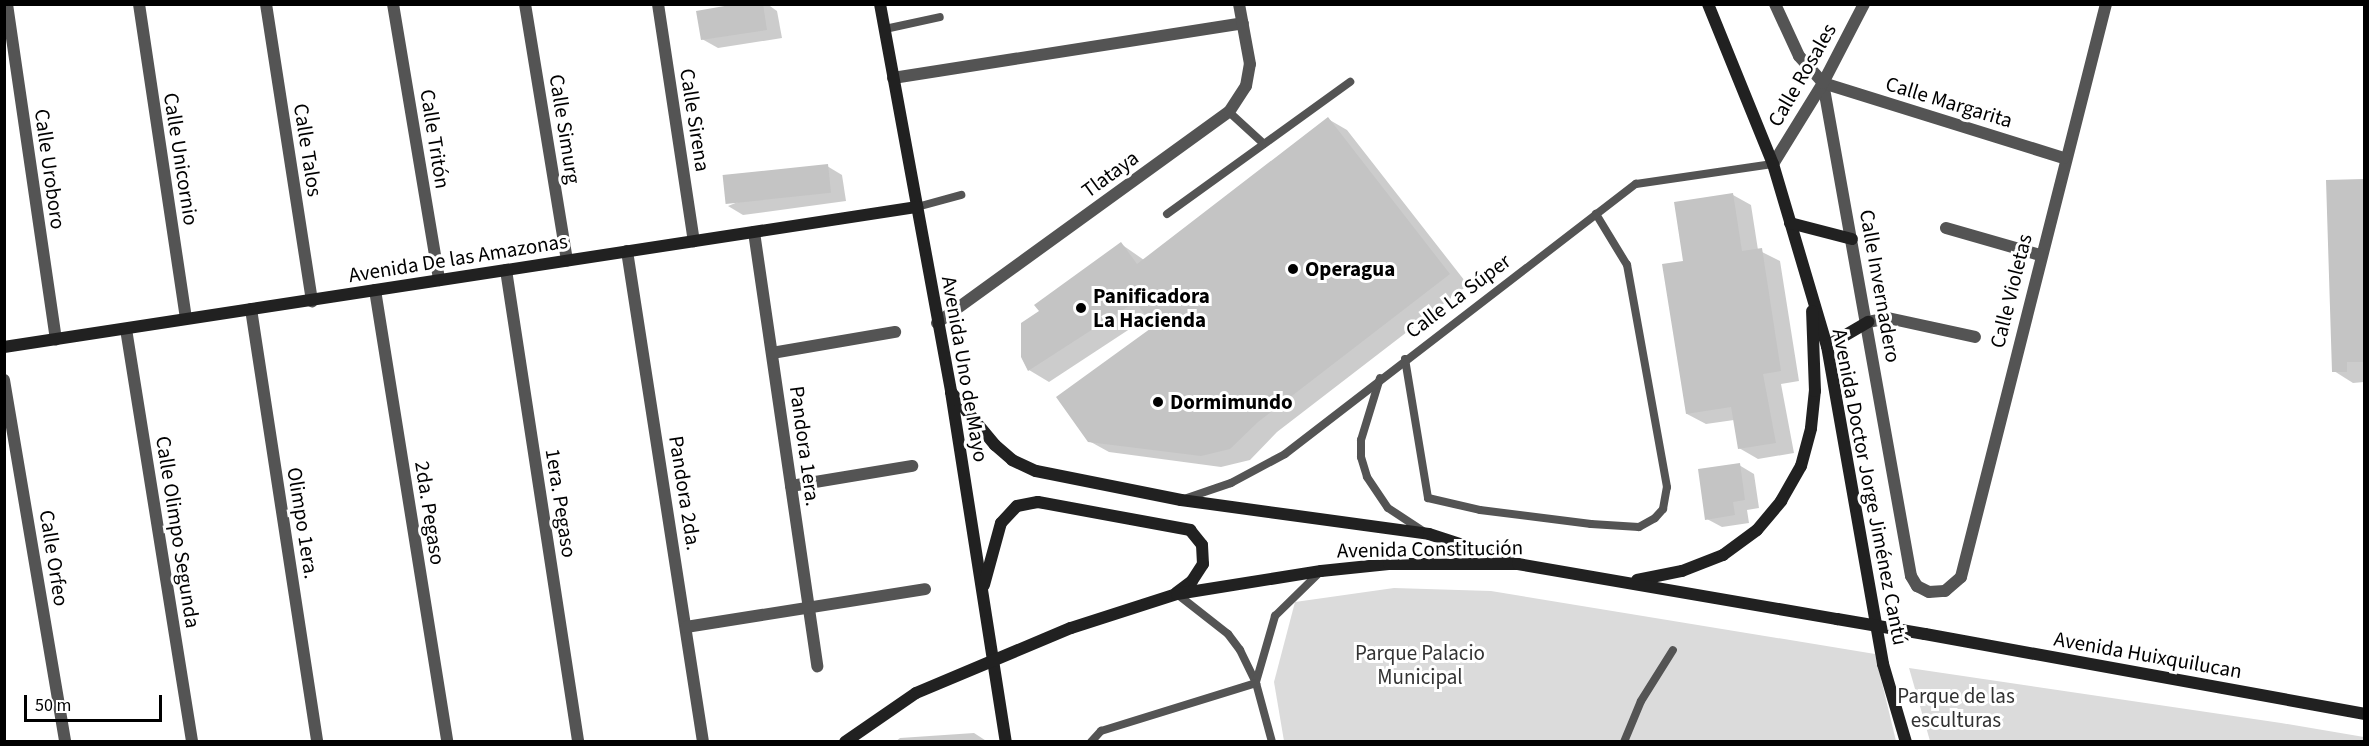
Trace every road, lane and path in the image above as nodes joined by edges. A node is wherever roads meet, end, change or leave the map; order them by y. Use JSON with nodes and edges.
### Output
{"nodes":[{"id":1,"x":7,"y":4,"type":"edge"},
{"id":2,"x":139,"y":4,"type":"edge"},
{"id":3,"x":266,"y":4,"type":"edge"},
{"id":4,"x":393,"y":4,"type":"edge"},
{"id":5,"x":525,"y":4,"type":"edge"},
{"id":6,"x":658,"y":4,"type":"edge"},
{"id":7,"x":880,"y":4,"type":"edge"},
{"id":8,"x":1239,"y":4,"type":"edge"},
{"id":9,"x":1708,"y":4,"type":"edge"},
{"id":10,"x":1775,"y":4,"type":"edge"},
{"id":11,"x":1864,"y":4,"type":"edge"},
{"id":12,"x":2106,"y":4,"type":"edge"},
{"id":13,"x":940,"y":17,"type":"dead end"},
{"id":14,"x":1243,"y":23,"type":"junction"},
{"id":15,"x":885,"y":29,"type":"junction"},
{"id":16,"x":893,"y":78,"type":"junction"},
{"id":17,"x":1350,"y":82,"type":"dead end"},
{"id":18,"x":1823,"y":83,"type":"junction"},
{"id":19,"x":1229,"y":111,"type":"junction"},
{"id":20,"x":1264,"y":144,"type":"junction"},
{"id":21,"x":2064,"y":158,"type":"junction"},
{"id":22,"x":1773,"y":164,"type":"junction"},
{"id":23,"x":961,"y":195,"type":"dead end"},
{"id":24,"x":917,"y":207,"type":"junction"},
{"id":25,"x":1167,"y":214,"type":"dead end"},
{"id":26,"x":1596,"y":214,"type":"junction"},
{"id":27,"x":1790,"y":223,"type":"junction"},
{"id":28,"x":1946,"y":228,"type":"dead end"},
{"id":29,"x":754,"y":232,"type":"junction"},
{"id":30,"x":1852,"y":240,"type":"junction"},
{"id":31,"x":694,"y":241,"type":"junction"},
{"id":32,"x":627,"y":251,"type":"junction"},
{"id":33,"x":2040,"y":255,"type":"junction"},
{"id":34,"x":567,"y":261,"type":"junction"},
{"id":35,"x":506,"y":270,"type":"junction"},
{"id":36,"x":439,"y":280,"type":"junction"},
{"id":37,"x":375,"y":291,"type":"junction"},
{"id":38,"x":1811,"y":295,"type":"junction"},
{"id":39,"x":312,"y":301,"type":"junction"},
{"id":40,"x":251,"y":309,"type":"junction"},
{"id":41,"x":186,"y":318,"type":"junction"},
{"id":42,"x":1868,"y":322,"type":"junction"},
{"id":43,"x":937,"y":323,"type":"junction"},
{"id":44,"x":126,"y":329,"type":"junction"},
{"id":45,"x":895,"y":332,"type":"dead end"},
{"id":46,"x":1975,"y":337,"type":"dead end"},
{"id":47,"x":56,"y":339,"type":"junction"},
{"id":48,"x":1827,"y":346,"type":"junction"},
{"id":49,"x":4,"y":347,"type":"edge"},
{"id":50,"x":772,"y":353,"type":"junction"},
{"id":51,"x":1405,"y":359,"type":"junction"},
{"id":52,"x":1381,"y":377,"type":"junction"},
{"id":53,"x":4,"y":380,"type":"edge"},
{"id":54,"x":951,"y":392,"type":"junction"},
{"id":55,"x":912,"y":466,"type":"dead end"},
{"id":56,"x":791,"y":486,"type":"junction"},
{"id":57,"x":1180,"y":500,"type":"junction"},
{"id":58,"x":1429,"y":534,"type":"junction"},
{"id":59,"x":1518,"y":564,"type":"junction"},
{"id":60,"x":1321,"y":571,"type":"junction"},
{"id":61,"x":1631,"y":582,"type":"junction"},
{"id":62,"x":1917,"y":586,"type":"joint"},
{"id":63,"x":925,"y":589,"type":"dead end"},
{"id":64,"x":983,"y":589,"type":"junction"},
{"id":65,"x":1172,"y":596,"type":"junction"},
{"id":66,"x":809,"y":607,"type":"junction"},
{"id":67,"x":686,"y":627,"type":"junction"},
{"id":68,"x":1925,"y":634,"type":"joint"},
{"id":69,"x":1673,"y":650,"type":"dead end"},
{"id":70,"x":817,"y":666,"type":"dead end"},
{"id":71,"x":1256,"y":683,"type":"junction"},
{"id":72,"x":2364,"y":714,"type":"edge"},
{"id":73,"x":64,"y":741,"type":"edge"},
{"id":74,"x":192,"y":741,"type":"edge"},
{"id":75,"x":317,"y":741,"type":"edge"},
{"id":76,"x":447,"y":741,"type":"edge"},
{"id":77,"x":578,"y":741,"type":"edge"},
{"id":78,"x":703,"y":741,"type":"edge"},
{"id":79,"x":845,"y":741,"type":"edge"},
{"id":80,"x":1006,"y":741,"type":"edge"},
{"id":81,"x":1091,"y":741,"type":"edge"},
{"id":82,"x":1272,"y":741,"type":"edge"},
{"id":83,"x":1624,"y":741,"type":"edge"},
{"id":84,"x":1906,"y":741,"type":"edge"}],
"edges":[{"from":1,"to":47,"type":"street","name":"Calle Uroboro"},
{"from":2,"to":41,"type":"street","name":"Calle Unicornio"},
{"from":3,"to":39,"type":"street","name":"Calle Talos"},
{"from":4,"to":36,"type":"street","name":"Calle Tritón"},
{"from":5,"to":34,"type":"street","name":"Calle Simurg"},
{"from":6,"to":31,"type":"street","name":"Calle Sirena"},
{"from":7,"to":15,"type":"main road","name":"Avenida Uno de Mayo"},
{"from":8,"to":14,"type":"street","name":"Tlataya"},
{"from":9,"to":22,"type":"main road","name":"Avenida Doctor Jorge Jiménez Cantú"},
{"from":10,"to":18,"type":"street"},
{"from":11,"to":18,"type":"street","name":"Calle Rosales"},
{"from":12,"to":21,"type":"street","name":"Calle Violetas"},
{"from":13,"to":15,"type":"lane"},
{"from":14,"to":16,"type":"street"},
{"from":14,"to":19,"type":"street","name":"Tlataya"},
{"from":15,"to":16,"type":"main road","name":"Avenida Uno de Mayo"},
{"from":16,"to":24,"type":"main road","name":"Avenida Uno de Mayo"},
{"from":17,"to":20,"type":"lane"},
{"from":18,"to":21,"type":"street","name":"Calle Margarita"},
{"from":18,"to":22,"type":"street","name":"Calle Rosales"},
{"from":18,"to":30,"type":"street","name":"Calle Invernadero"},
{"from":19,"to":20,"type":"lane"},
{"from":19,"to":43,"type":"street","name":"Tlataya"},
{"from":20,"to":25,"type":"lane"},
{"from":21,"to":33,"type":"street","name":"Calle Violetas"},
{"from":22,"to":26,"type":"lane","name":"Calle La Súper"},
{"from":22,"to":27,"type":"main road","name":"Avenida Doctor Jorge Jiménez Cantú"},
{"from":23,"to":24,"type":"lane"},
{"from":24,"to":29,"type":"main road","name":"Avenida De las Amazonas"},
{"from":24,"to":43,"type":"main road","name":"Avenida Uno de Mayo"},
{"from":26,"to":51,"type":"lane","name":"Calle La Súper"},
{"from":26,"to":51,"type":"lane"},
{"from":27,"to":30,"type":"main road"},
{"from":27,"to":38,"type":"main road","name":"Avenida Doctor Jorge Jiménez Cantú"},
{"from":28,"to":33,"type":"street"},
{"from":29,"to":31,"type":"main road","name":"Avenida De las Amazonas"},
{"from":29,"to":50,"type":"street","name":"Pandora 1era."},
{"from":30,"to":42,"type":"street","name":"Calle Invernadero"},
{"from":31,"to":32,"type":"main road","name":"Avenida De las Amazonas"},
{"from":32,"to":34,"type":"main road","name":"Avenida De las Amazonas"},
{"from":32,"to":67,"type":"street","name":"Pandora 2da."},
{"from":33,"to":62,"type":"street","name":"Calle Violetas"},
{"from":34,"to":35,"type":"main road","name":"Avenida De las Amazonas"},
{"from":35,"to":36,"type":"main road","name":"Avenida De las Amazonas"},
{"from":35,"to":77,"type":"street","name":"1era. Pegaso"},
{"from":36,"to":37,"type":"main road","name":"Avenida De las Amazonas"},
{"from":37,"to":39,"type":"main road","name":"Avenida De las Amazonas"},
{"from":37,"to":76,"type":"street","name":"2da. Pegaso"},
{"from":38,"to":48,"type":"main road","name":"Avenida Doctor Jorge Jiménez Cantú"},
{"from":38,"to":61,"type":"main road"},
{"from":39,"to":40,"type":"main road","name":"Avenida De las Amazonas"},
{"from":40,"to":41,"type":"main road","name":"Avenida De las Amazonas"},
{"from":40,"to":75,"type":"street","name":"Olimpo 1era."},
{"from":41,"to":44,"type":"main road","name":"Avenida De las Amazonas"},
{"from":42,"to":46,"type":"street"},
{"from":42,"to":48,"type":"main road"},
{"from":42,"to":62,"type":"street","name":"Calle Invernadero"},
{"from":43,"to":54,"type":"main road","name":"Avenida Uno de Mayo"},
{"from":44,"to":47,"type":"main road","name":"Avenida De las Amazonas"},
{"from":44,"to":74,"type":"street","name":"Calle Olimpo Segunda"},
{"from":45,"to":50,"type":"street"},
{"from":47,"to":49,"type":"main road","name":"Avenida De las Amazonas"},
{"from":48,"to":84,"type":"main road","name":"Avenida Doctor Jorge Jiménez Cantú"},
{"from":50,"to":56,"type":"street","name":"Pandora 1era."},
{"from":51,"to":52,"type":"lane","name":"Calle La Súper"},
{"from":52,"to":57,"type":"lane","name":"Calle La Súper"},
{"from":52,"to":58,"type":"lane"},
{"from":53,"to":73,"type":"street","name":"Calle Orfeo"},
{"from":54,"to":57,"type":"main road"},
{"from":54,"to":64,"type":"main road","name":"Avenida Uno de Mayo"},
{"from":55,"to":56,"type":"street"},
{"from":56,"to":66,"type":"street","name":"Pandora 1era."},
{"from":57,"to":58,"type":"main road"},
{"from":58,"to":59,"type":"main road"},
{"from":59,"to":60,"type":"main road","name":"Avenida Constitución"},
{"from":59,"to":61,"type":"main road","name":"Avenida Constitución"},
{"from":60,"to":65,"type":"main road","name":"Avenida Constitución"},
{"from":60,"to":71,"type":"lane"},
{"from":61,"to":68,"type":"main road","name":"Avenida Constitución","bridge":true},
{"from":63,"to":66,"type":"street"},
{"from":64,"to":65,"type":"main road"},
{"from":64,"to":80,"type":"main road","name":"Avenida Uno de Mayo"},
{"from":65,"to":71,"type":"lane"},
{"from":65,"to":79,"type":"main road","name":"Avenida Constitución","bridge":true},
{"from":66,"to":67,"type":"street"},
{"from":66,"to":70,"type":"street","name":"Pandora 1era."},
{"from":67,"to":78,"type":"street","name":"Pandora 2da."},
{"from":68,"to":72,"type":"main road","name":"Avenida Huixquilucan"},
{"from":69,"to":83,"type":"lane"},
{"from":71,"to":81,"type":"lane"},
{"from":71,"to":82,"type":"lane"}]}
